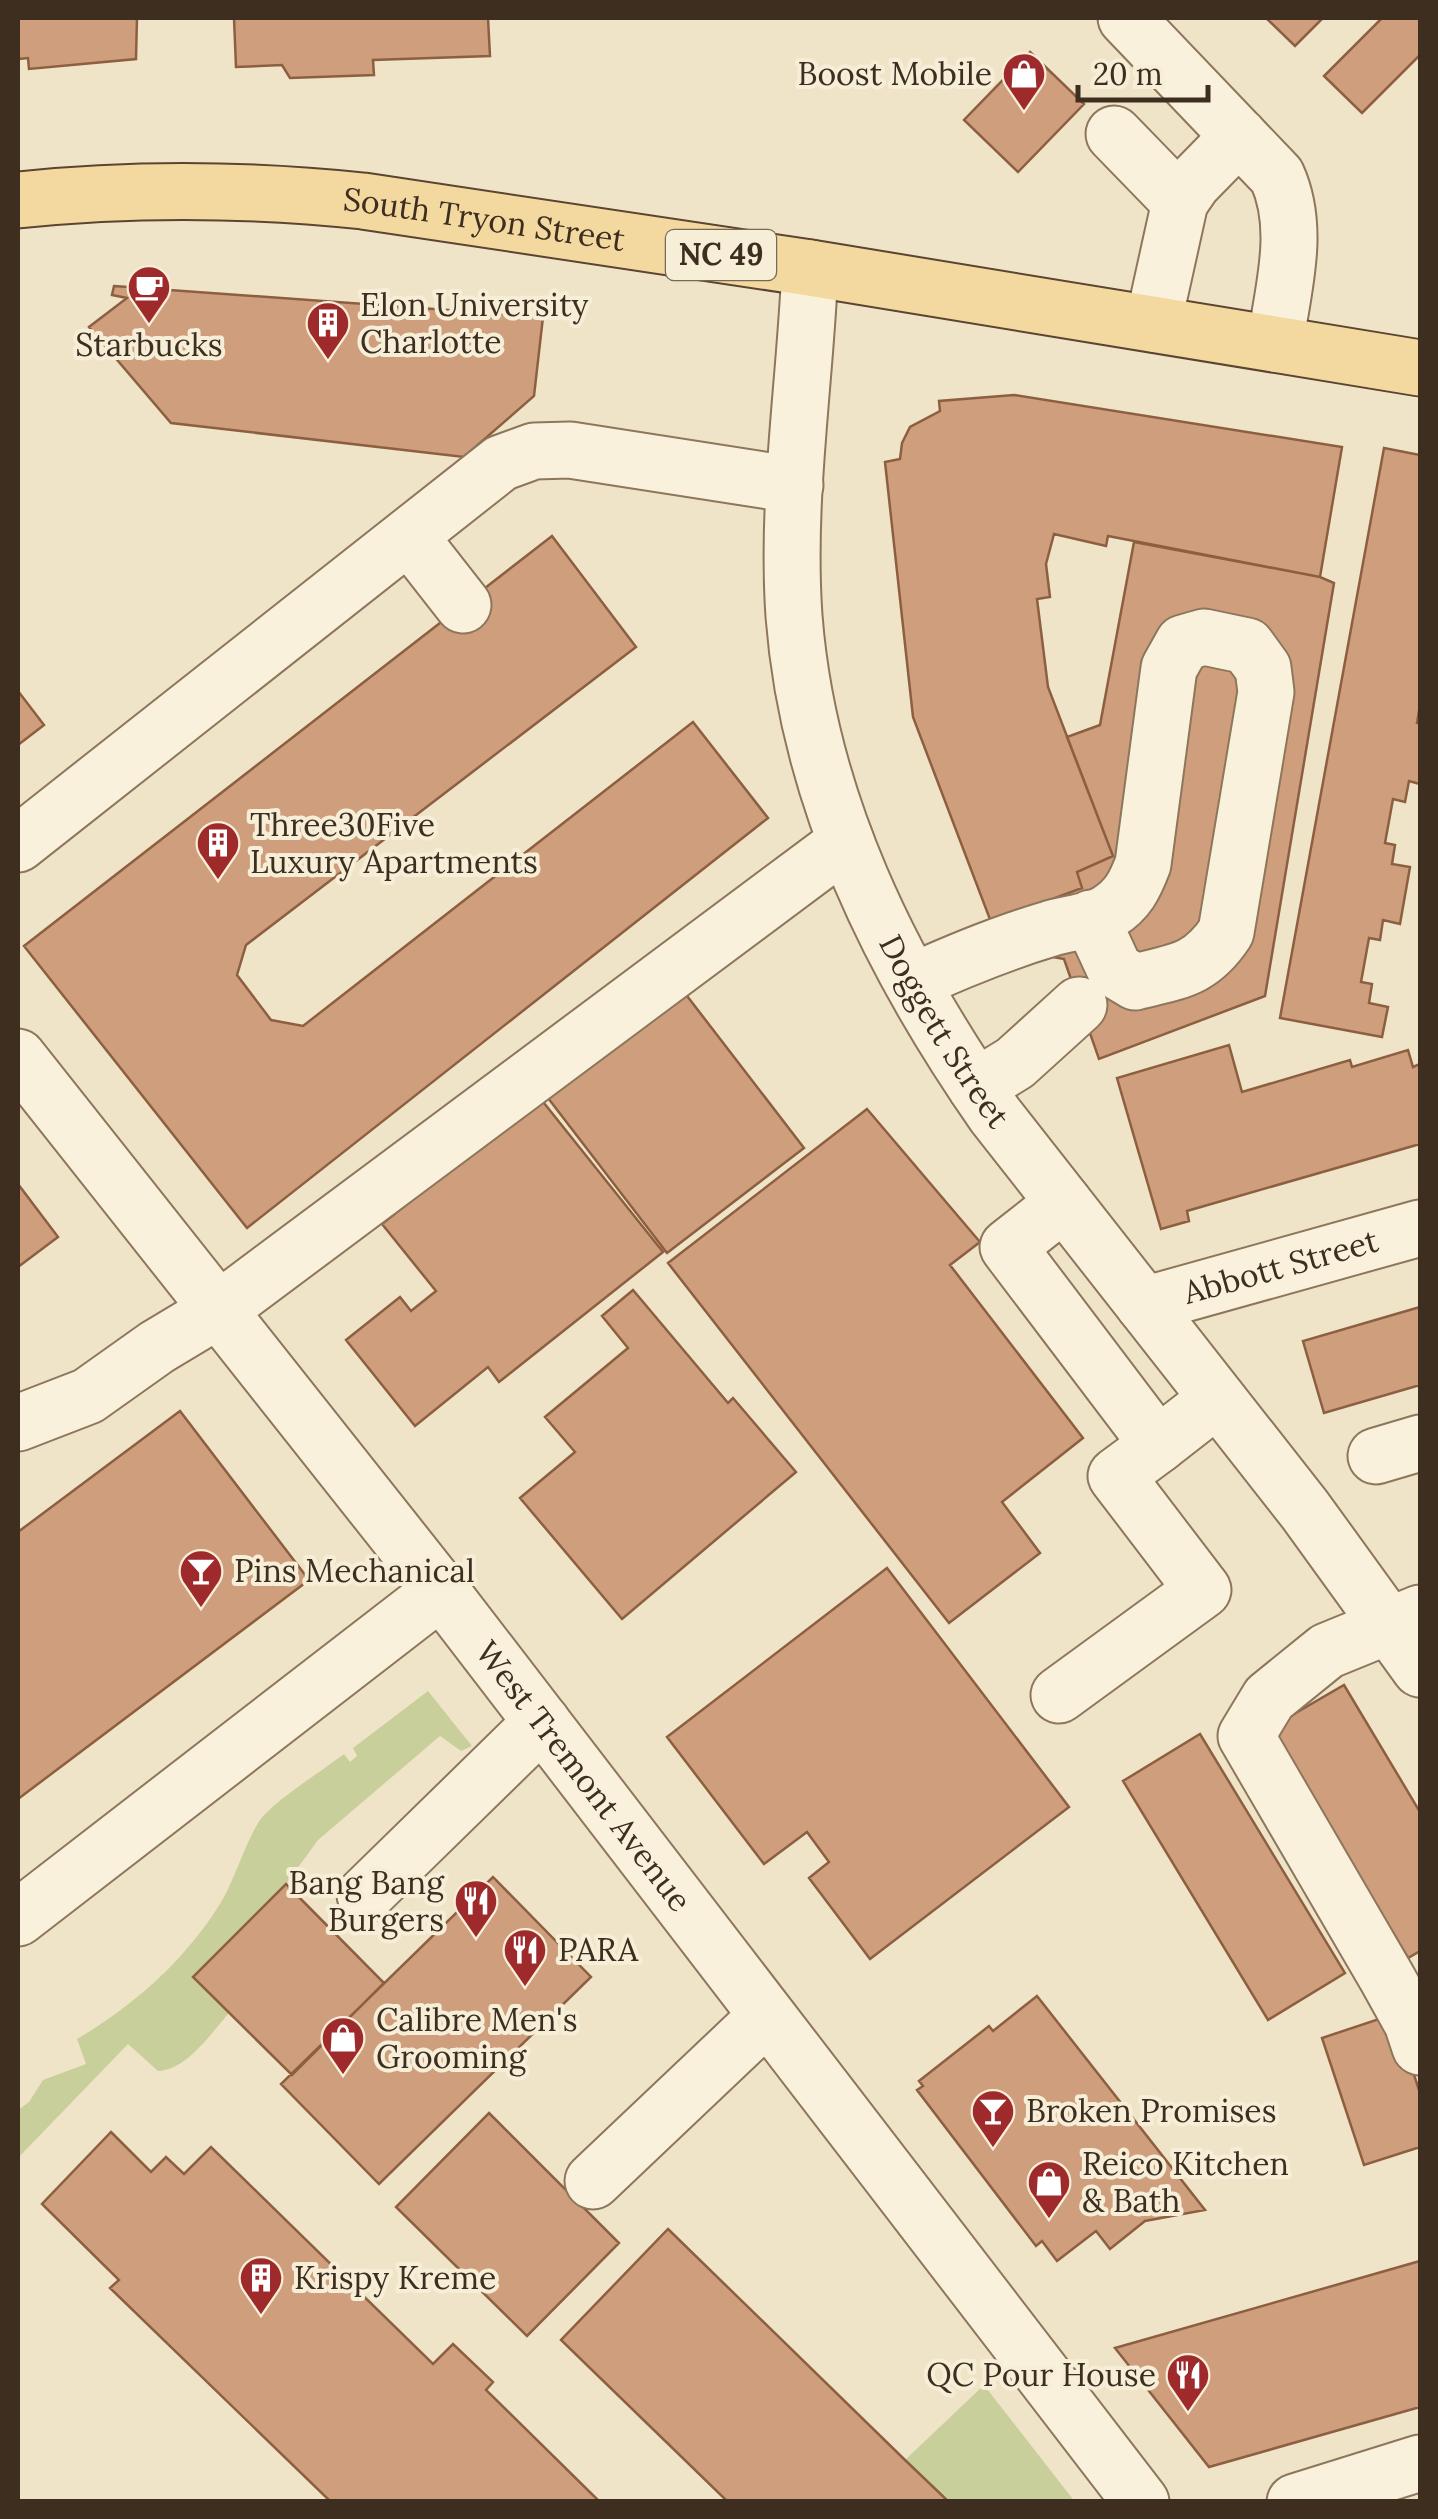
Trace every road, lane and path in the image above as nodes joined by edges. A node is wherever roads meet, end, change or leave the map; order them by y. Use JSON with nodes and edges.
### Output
{"nodes":[{"id":1,"x":1126,"y":18,"type":"edge"},
{"id":2,"x":1114,"y":134,"type":"dead end"},
{"id":3,"x":1239,"y":136,"type":"junction"},
{"id":4,"x":18,"y":200,"type":"edge"},
{"id":5,"x":1180,"y":202,"type":"junction"},
{"id":6,"x":810,"y":268,"type":"junction"},
{"id":7,"x":1153,"y":324,"type":"junction"},
{"id":8,"x":1275,"y":344,"type":"junction"},
{"id":9,"x":1420,"y":368,"type":"edge"},
{"id":10,"x":795,"y":485,"type":"junction"},
{"id":11,"x":409,"y":536,"type":"junction"},
{"id":12,"x":463,"y":605,"type":"dead end"},
{"id":13,"x":846,"y":842,"type":"junction"},
{"id":14,"x":18,"y":844,"type":"edge"},
{"id":15,"x":1091,"y":918,"type":"junction"},
{"id":16,"x":912,"y":982,"type":"junction"},
{"id":17,"x":1079,"y":1006,"type":"dead end"},
{"id":18,"x":18,"y":1057,"type":"edge"},
{"id":19,"x":976,"y":1087,"type":"junction"},
{"id":20,"x":1064,"y":1203,"type":"junction"},
{"id":21,"x":1420,"y":1228,"type":"edge"},
{"id":22,"x":1144,"y":1305,"type":"junction"},
{"id":23,"x":217,"y":1311,"type":"junction"},
{"id":24,"x":1217,"y":1399,"type":"junction"},
{"id":25,"x":18,"y":1423,"type":"edge"},
{"id":26,"x":1158,"y":1444,"type":"junction"},
{"id":27,"x":441,"y":1590,"type":"junction"},
{"id":28,"x":1405,"y":1619,"type":"edge"},
{"id":29,"x":1420,"y":1669,"type":"edge"},
{"id":30,"x":1059,"y":1696,"type":"dead end"},
{"id":31,"x":542,"y":1722,"type":"junction"},
{"id":32,"x":366,"y":1895,"type":"dead end"},
{"id":33,"x":18,"y":1918,"type":"edge"},
{"id":34,"x":766,"y":2016,"type":"junction"},
{"id":35,"x":1420,"y":2047,"type":"edge"},
{"id":36,"x":592,"y":2181,"type":"dead end"},
{"id":37,"x":1420,"y":2463,"type":"edge"},
{"id":38,"x":1141,"y":2502,"type":"edge"},
{"id":39,"x":1294,"y":2502,"type":"edge"}],
"edges":[{"from":1,"to":3,"type":"street"},
{"from":2,"to":5,"type":"street"},
{"from":3,"to":5,"type":"street"},
{"from":3,"to":8,"type":"street"},
{"from":4,"to":6,"type":"main road","name":"South Tryon Street","number":"NC 49"},
{"from":5,"to":7,"type":"street"},
{"from":6,"to":7,"type":"main road","name":"South Tryon Street","number":"NC 49"},
{"from":6,"to":10,"type":"street","name":"Doggett Street"},
{"from":7,"to":8,"type":"main road","name":"South Tryon Street","number":"NC 49"},
{"from":8,"to":9,"type":"main road","name":"South Tryon Street","number":"NC 49"},
{"from":10,"to":11,"type":"street"},
{"from":10,"to":13,"type":"street","name":"Doggett Street"},
{"from":11,"to":12,"type":"street"},
{"from":11,"to":14,"type":"street"},
{"from":13,"to":16,"type":"street","name":"Doggett Street"},
{"from":13,"to":23,"type":"street"},
{"from":15,"to":15,"type":"street"},
{"from":15,"to":16,"type":"street"},
{"from":16,"to":19,"type":"street","name":"Doggett Street"},
{"from":17,"to":19,"type":"street"},
{"from":18,"to":23,"type":"street","name":"West Tremont Avenue"},
{"from":19,"to":20,"type":"street","name":"Doggett Street"},
{"from":20,"to":22,"type":"street","name":"Doggett Street"},
{"from":20,"to":26,"type":"street"},
{"from":21,"to":22,"type":"street","name":"Abbott Street"},
{"from":22,"to":24,"type":"street","name":"Doggett Street"},
{"from":23,"to":25,"type":"street"},
{"from":23,"to":27,"type":"street","name":"West Tremont Avenue"},
{"from":24,"to":26,"type":"street"},
{"from":24,"to":28,"type":"street","name":"Doggett Street"},
{"from":26,"to":30,"type":"street"},
{"from":27,"to":31,"type":"street","name":"West Tremont Avenue"},
{"from":27,"to":33,"type":"street"},
{"from":28,"to":29,"type":"street","name":"Doggett Street"},
{"from":28,"to":35,"type":"street"},
{"from":31,"to":32,"type":"street"},
{"from":31,"to":34,"type":"street","name":"West Tremont Avenue"},
{"from":34,"to":36,"type":"street"},
{"from":34,"to":38,"type":"street","name":"West Tremont Avenue"},
{"from":37,"to":39,"type":"street"}]}
